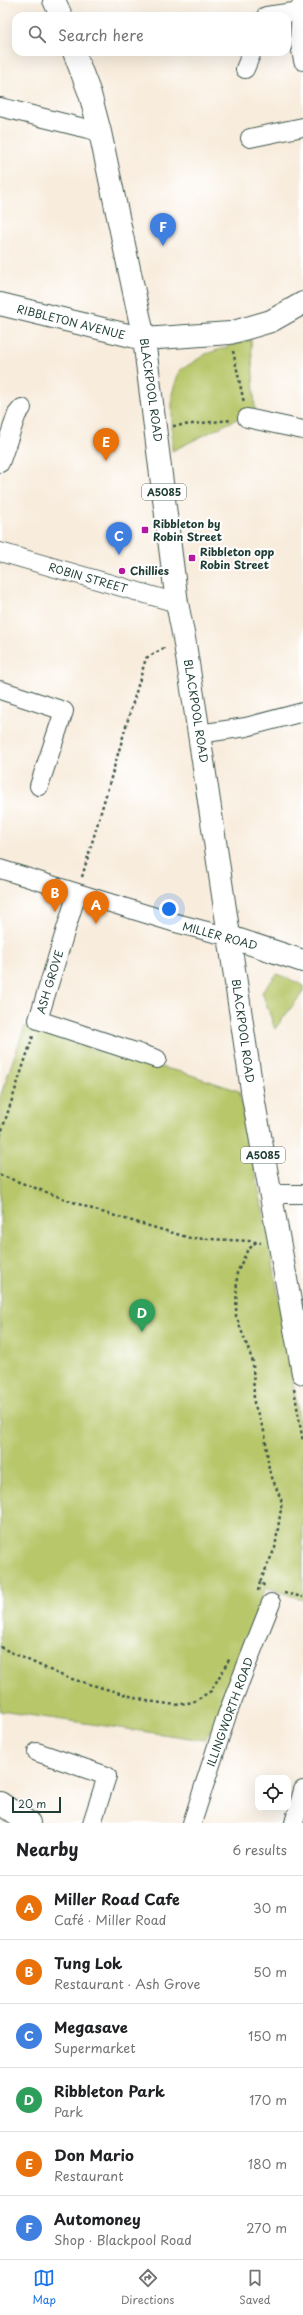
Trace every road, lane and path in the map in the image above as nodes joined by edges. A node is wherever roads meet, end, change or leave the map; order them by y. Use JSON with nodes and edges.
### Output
{"nodes":[{"id":1,"x":54,"y":0,"type":"edge"},
{"id":2,"x":302,"y":5,"type":"edge"},
{"id":3,"x":59,"y":12,"type":"edge"},
{"id":4,"x":279,"y":12,"type":"edge"},
{"id":5,"x":76,"y":56,"type":"edge"},
{"id":6,"x":250,"y":56,"type":"edge"},
{"id":7,"x":303,"y":61,"type":"edge"},
{"id":8,"x":245,"y":69,"type":"dead end"},
{"id":9,"x":0,"y":107,"type":"edge"},
{"id":10,"x":303,"y":127,"type":"edge"},
{"id":11,"x":100,"y":132,"type":"junction"},
{"id":12,"x":250,"y":138,"type":"dead end"},
{"id":13,"x":303,"y":303,"type":"edge"},
{"id":14,"x":0,"y":304,"type":"edge"},
{"id":15,"x":230,"y":333,"type":"junction"},
{"id":16,"x":144,"y":339,"type":"junction"},
{"id":17,"x":22,"y":408,"type":"dead end"},
{"id":18,"x":247,"y":418,"type":"junction"},
{"id":19,"x":156,"y":428,"type":"junction"},
{"id":20,"x":303,"y":430,"type":"edge"},
{"id":21,"x":3,"y":442,"type":"edge"},
{"id":22,"x":0,"y":463,"type":"edge"},
{"id":23,"x":0,"y":552,"type":"edge"},
{"id":24,"x":176,"y":603,"type":"junction"},
{"id":25,"x":184,"y":638,"type":"junction"},
{"id":26,"x":0,"y":690,"type":"edge"},
{"id":27,"x":303,"y":712,"type":"edge"},
{"id":28,"x":199,"y":734,"type":"junction"},
{"id":29,"x":39,"y":786,"type":"dead end"},
{"id":30,"x":0,"y":869,"type":"edge"},
{"id":31,"x":77,"y":893,"type":"junction"},
{"id":32,"x":230,"y":937,"type":"junction"},
{"id":33,"x":303,"y":960,"type":"edge"},
{"id":34,"x":38,"y":1020,"type":"junction"},
{"id":35,"x":156,"y":1059,"type":"dead end"},
{"id":36,"x":0,"y":1136,"type":"edge"},
{"id":37,"x":0,"y":1175,"type":"edge"},
{"id":38,"x":270,"y":1194,"type":"junction"},
{"id":39,"x":303,"y":1194,"type":"edge"},
{"id":40,"x":256,"y":1242,"type":"junction"},
{"id":41,"x":263,"y":1244,"type":"dead end"},
{"id":42,"x":298,"y":1377,"type":"edge"},
{"id":43,"x":303,"y":1442,"type":"edge"},
{"id":44,"x":260,"y":1582,"type":"junction"},
{"id":45,"x":269,"y":1595,"type":"junction"},
{"id":46,"x":303,"y":1597,"type":"edge"},
{"id":47,"x":0,"y":1646,"type":"edge"},
{"id":48,"x":231,"y":1655,"type":"dead end"},
{"id":49,"x":37,"y":1752,"type":"dead end"},
{"id":50,"x":303,"y":1790,"type":"edge"},
{"id":51,"x":0,"y":1803,"type":"edge"},
{"id":52,"x":29,"y":1823,"type":"edge"},
{"id":53,"x":92,"y":1823,"type":"edge"},
{"id":54,"x":192,"y":1823,"type":"edge"},
{"id":55,"x":294,"y":1823,"type":"edge"}],
"edges":[{"from":1,"to":3,"type":"main road"},
{"from":2,"to":4,"type":"street"},
{"from":2,"to":7,"type":"street"},
{"from":5,"to":11,"type":"main road","name":"BLACKPOOL ROAD","number":"A5085"},
{"from":6,"to":8,"type":"street"},
{"from":9,"to":11,"type":"street"},
{"from":10,"to":12,"type":"street"},
{"from":11,"to":16,"type":"main road","name":"BLACKPOOL ROAD","number":"A5085"},
{"from":13,"to":15,"type":"main road","name":"RIBBLETON AVENUE"},
{"from":14,"to":16,"type":"main road","name":"RIBBLETON AVENUE"},
{"from":15,"to":16,"type":"main road","name":"RIBBLETON AVENUE"},
{"from":15,"to":18,"type":"path"},
{"from":16,"to":19,"type":"main road","name":"BLACKPOOL ROAD","number":"A5085"},
{"from":17,"to":21,"type":"street"},
{"from":18,"to":19,"type":"path"},
{"from":18,"to":20,"type":"street"},
{"from":19,"to":24,"type":"main road","name":"BLACKPOOL ROAD","number":"A5085"},
{"from":21,"to":22,"type":"street"},
{"from":23,"to":24,"type":"street","name":"ROBIN STREET"},
{"from":24,"to":25,"type":"main road","name":"BLACKPOOL ROAD","number":"A5085"},
{"from":25,"to":28,"type":"main road","name":"BLACKPOOL ROAD","number":"A5085"},
{"from":25,"to":31,"type":"path"},
{"from":26,"to":29,"type":"street"},
{"from":27,"to":28,"type":"street"},
{"from":28,"to":32,"type":"main road","name":"BLACKPOOL ROAD","number":"A5085"},
{"from":30,"to":31,"type":"street","name":"MILLER ROAD"},
{"from":31,"to":32,"type":"street","name":"MILLER ROAD"},
{"from":31,"to":34,"type":"street","name":"ASH GROVE"},
{"from":32,"to":33,"type":"main road","name":"MILLER ROAD"},
{"from":32,"to":38,"type":"main road","name":"BLACKPOOL ROAD","number":"A5085"},
{"from":34,"to":35,"type":"street","name":"ASH GROVE"},
{"from":34,"to":36,"type":"path"},
{"from":37,"to":40,"type":"path"},
{"from":38,"to":39,"type":"street"},
{"from":38,"to":42,"type":"main road","name":"BLACKPOOL ROAD","number":"A5085"},
{"from":40,"to":41,"type":"path"},
{"from":40,"to":44,"type":"path"},
{"from":42,"to":43,"type":"path"},
{"from":44,"to":45,"type":"path"},
{"from":44,"to":45,"type":"path"},
{"from":45,"to":46,"type":"path"},
{"from":45,"to":54,"type":"street","name":"ILLINGWORTH ROAD"},
{"from":47,"to":48,"type":"path"},
{"from":49,"to":53,"type":"street"},
{"from":50,"to":55,"type":"street"},
{"from":51,"to":52,"type":"main road"}]}
